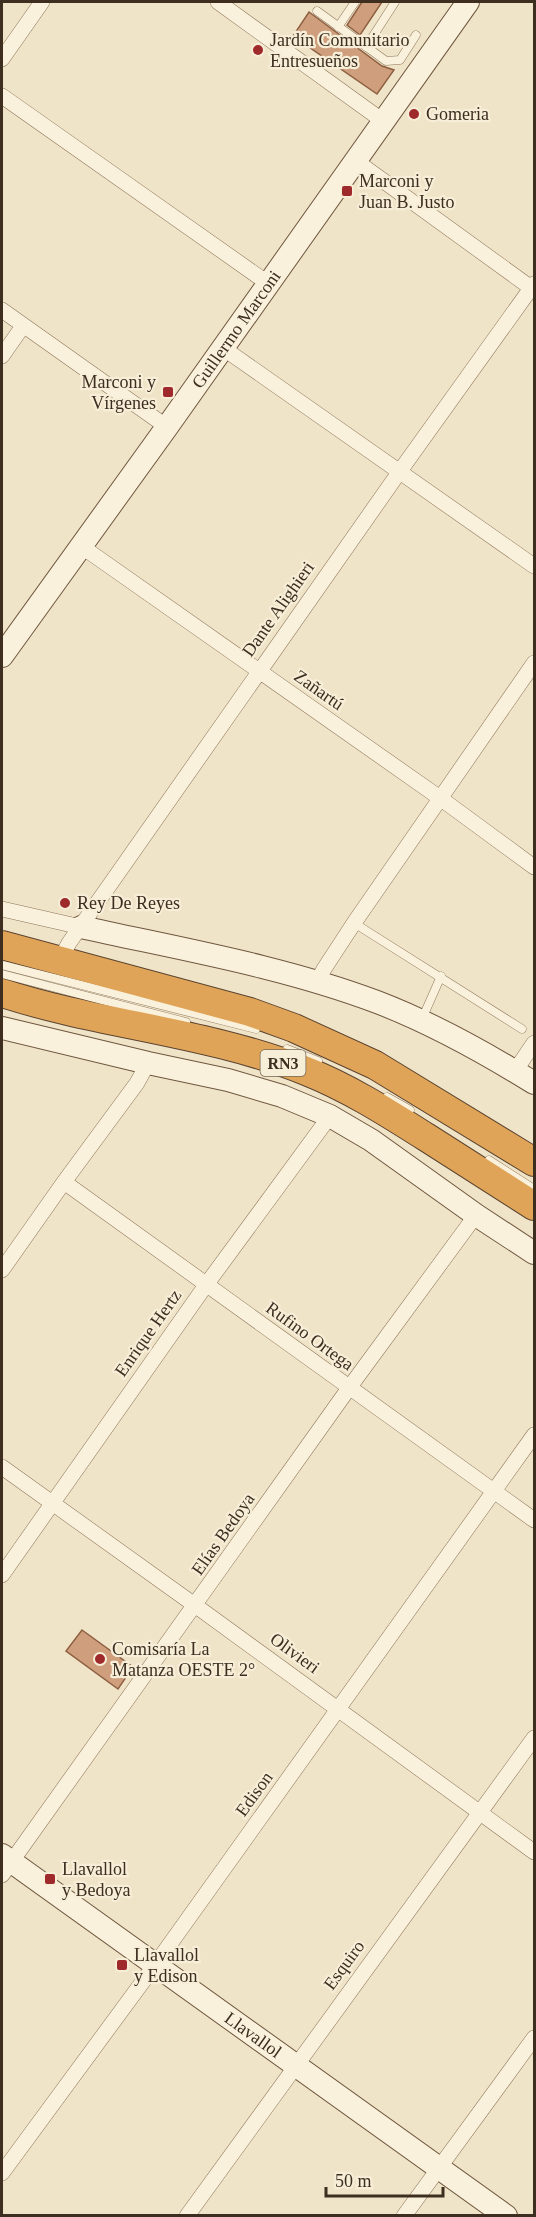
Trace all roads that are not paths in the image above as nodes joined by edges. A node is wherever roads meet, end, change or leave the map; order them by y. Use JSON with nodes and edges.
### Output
{"nodes":[{"id":1,"x":42,"y":2,"type":"edge"},
{"id":2,"x":218,"y":2,"type":"edge"},
{"id":3,"x":355,"y":2,"type":"edge"},
{"id":4,"x":395,"y":2,"type":"edge"},
{"id":5,"x":468,"y":2,"type":"edge"},
{"id":6,"x":317,"y":11,"type":"dead end"},
{"id":7,"x":338,"y":27,"type":"junction"},
{"id":8,"x":416,"y":35,"type":"dead end"},
{"id":9,"x":366,"y":47,"type":"junction"},
{"id":10,"x":2,"y":59,"type":"edge"},
{"id":11,"x":2,"y":96,"type":"edge"},
{"id":12,"x":383,"y":121,"type":"junction"},
{"id":13,"x":356,"y":161,"type":"junction"},
{"id":14,"x":269,"y":284,"type":"junction"},
{"id":15,"x":534,"y":288,"type":"edge"},
{"id":16,"x":2,"y":310,"type":"edge"},
{"id":17,"x":23,"y":326,"type":"junction"},
{"id":18,"x":224,"y":348,"type":"junction"},
{"id":19,"x":2,"y":356,"type":"edge"},
{"id":20,"x":167,"y":428,"type":"junction"},
{"id":21,"x":400,"y":471,"type":"junction"},
{"id":22,"x":81,"y":546,"type":"junction"},
{"id":23,"x":534,"y":566,"type":"edge"},
{"id":24,"x":2,"y":656,"type":"edge"},
{"id":25,"x":534,"y":663,"type":"edge"},
{"id":26,"x":258,"y":671,"type":"junction"},
{"id":27,"x":440,"y":798,"type":"junction"},
{"id":28,"x":534,"y":867,"type":"edge"},
{"id":29,"x":2,"y":909,"type":"edge"},
{"id":30,"x":354,"y":923,"type":"junction"},
{"id":31,"x":81,"y":927,"type":"junction"},
{"id":32,"x":2,"y":945,"type":"edge"},
{"id":33,"x":60,"y":960,"type":"junction"},
{"id":34,"x":2,"y":965,"type":"edge"},
{"id":35,"x":2,"y":974,"type":"edge"},
{"id":36,"x":441,"y":976,"type":"junction"},
{"id":37,"x":317,"y":982,"type":"junction"},
{"id":38,"x":2,"y":993,"type":"edge"},
{"id":39,"x":2,"y":1001,"type":"edge"},
{"id":40,"x":51,"y":1007,"type":"junction"},
{"id":41,"x":422,"y":1021,"type":"junction"},
{"id":42,"x":195,"y":1024,"type":"dead end"},
{"id":43,"x":2,"y":1028,"type":"edge"},
{"id":44,"x":522,"y":1029,"type":"dead end"},
{"id":45,"x":263,"y":1031,"type":"dead end"},
{"id":46,"x":534,"y":1043,"type":"edge"},
{"id":47,"x":274,"y":1045,"type":"dead end"},
{"id":48,"x":148,"y":1064,"type":"junction"},
{"id":49,"x":324,"y":1064,"type":"dead end"},
{"id":50,"x":515,"y":1071,"type":"junction"},
{"id":51,"x":534,"y":1083,"type":"edge"},
{"id":52,"x":379,"y":1092,"type":"dead end"},
{"id":53,"x":418,"y":1115,"type":"dead end"},
{"id":54,"x":330,"y":1116,"type":"junction"},
{"id":55,"x":486,"y":1158,"type":"dead end"},
{"id":56,"x":534,"y":1162,"type":"edge"},
{"id":57,"x":64,"y":1182,"type":"junction"},
{"id":58,"x":534,"y":1189,"type":"edge"},
{"id":59,"x":534,"y":1206,"type":"edge"},
{"id":60,"x":476,"y":1215,"type":"junction"},
{"id":61,"x":534,"y":1253,"type":"edge"},
{"id":62,"x":2,"y":1270,"type":"edge"},
{"id":63,"x":206,"y":1285,"type":"junction"},
{"id":64,"x":349,"y":1388,"type":"junction"},
{"id":65,"x":534,"y":1435,"type":"edge"},
{"id":66,"x":2,"y":1467,"type":"edge"},
{"id":67,"x":493,"y":1490,"type":"junction"},
{"id":68,"x":53,"y":1504,"type":"junction"},
{"id":69,"x":534,"y":1521,"type":"edge"},
{"id":70,"x":2,"y":1575,"type":"edge"},
{"id":71,"x":196,"y":1606,"type":"junction"},
{"id":72,"x":338,"y":1709,"type":"junction"},
{"id":73,"x":534,"y":1738,"type":"edge"},
{"id":74,"x":480,"y":1813,"type":"junction"},
{"id":75,"x":534,"y":1852,"type":"edge"},
{"id":76,"x":5,"y":1864,"type":"edge"},
{"id":77,"x":155,"y":1965,"type":"junction"},
{"id":78,"x":534,"y":2038,"type":"edge"},
{"id":79,"x":295,"y":2065,"type":"junction"},
{"id":80,"x":439,"y":2167,"type":"junction"},
{"id":81,"x":2,"y":2173,"type":"edge"},
{"id":82,"x":187,"y":2216,"type":"edge"},
{"id":83,"x":404,"y":2216,"type":"edge"},
{"id":84,"x":506,"y":2216,"type":"edge"}],
"edges":[{"from":1,"to":10,"type":"street"},
{"from":2,"to":12,"type":"street"},
{"from":3,"to":7,"type":"lane"},
{"from":4,"to":9,"type":"lane"},
{"from":5,"to":12,"type":"street","name":"Guillermo Marconi"},
{"from":6,"to":7,"type":"lane"},
{"from":7,"to":9,"type":"lane"},
{"from":8,"to":9,"type":"lane"},
{"from":11,"to":14,"type":"street"},
{"from":12,"to":13,"type":"street","name":"Guillermo Marconi"},
{"from":13,"to":14,"type":"street","name":"Guillermo Marconi"},
{"from":13,"to":15,"type":"street"},
{"from":14,"to":18,"type":"street","name":"Guillermo Marconi"},
{"from":15,"to":21,"type":"street","name":"Dante Alighieri"},
{"from":16,"to":17,"type":"street"},
{"from":17,"to":19,"type":"street"},
{"from":17,"to":20,"type":"street"},
{"from":18,"to":20,"type":"street","name":"Guillermo Marconi"},
{"from":18,"to":21,"type":"street"},
{"from":20,"to":22,"type":"street","name":"Guillermo Marconi"},
{"from":21,"to":23,"type":"street"},
{"from":21,"to":26,"type":"street","name":"Dante Alighieri"},
{"from":22,"to":24,"type":"street","name":"Guillermo Marconi"},
{"from":22,"to":26,"type":"street","name":"Zañartú"},
{"from":25,"to":27,"type":"street"},
{"from":26,"to":27,"type":"street","name":"Zañartú"},
{"from":26,"to":31,"type":"street","name":"Dante Alighieri"},
{"from":27,"to":28,"type":"street","name":"Zañartú"},
{"from":27,"to":30,"type":"street"},
{"from":29,"to":31,"type":"street"},
{"from":30,"to":36,"type":"lane"},
{"from":30,"to":37,"type":"street"},
{"from":31,"to":33,"type":"street","name":"Dante Alighieri"},
{"from":31,"to":37,"type":"street"},
{"from":32,"to":33,"type":"highway","number":"RN3"},
{"from":33,"to":56,"type":"highway","number":"RN3"},
{"from":34,"to":45,"type":"lane"},
{"from":35,"to":42,"type":"lane"},
{"from":36,"to":41,"type":"lane"},
{"from":36,"to":44,"type":"lane"},
{"from":37,"to":41,"type":"street"},
{"from":38,"to":40,"type":"highway","number":"RN3"},
{"from":39,"to":40,"type":"highway"},
{"from":40,"to":59,"type":"highway","number":"RN3"},
{"from":41,"to":50,"type":"street"},
{"from":43,"to":48,"type":"street"},
{"from":46,"to":50,"type":"street"},
{"from":47,"to":49,"type":"lane"},
{"from":48,"to":54,"type":"street"},
{"from":48,"to":57,"type":"street"},
{"from":50,"to":51,"type":"street"},
{"from":52,"to":53,"type":"lane"},
{"from":54,"to":60,"type":"street"},
{"from":54,"to":63,"type":"street","name":"Enrique Hertz"},
{"from":55,"to":58,"type":"lane"},
{"from":57,"to":62,"type":"street"},
{"from":57,"to":63,"type":"street","name":"Rufino Ortega"},
{"from":60,"to":61,"type":"street"},
{"from":60,"to":64,"type":"street","name":"Elías Bedoya"},
{"from":63,"to":64,"type":"street","name":"Rufino Ortega"},
{"from":63,"to":68,"type":"street","name":"Enrique Hertz"},
{"from":64,"to":67,"type":"street","name":"Rufino Ortega"},
{"from":64,"to":71,"type":"street","name":"Elías Bedoya"},
{"from":65,"to":67,"type":"street","name":"Edison"},
{"from":66,"to":68,"type":"street","name":"Olivieri"},
{"from":67,"to":69,"type":"street","name":"Rufino Ortega"},
{"from":67,"to":72,"type":"street","name":"Edison"},
{"from":68,"to":70,"type":"street","name":"Enrique Hertz"},
{"from":68,"to":71,"type":"street","name":"Olivieri"},
{"from":71,"to":72,"type":"street","name":"Olivieri"},
{"from":71,"to":76,"type":"street","name":"Elías Bedoya"},
{"from":72,"to":74,"type":"street","name":"Olivieri"},
{"from":72,"to":77,"type":"street","name":"Edison"},
{"from":73,"to":74,"type":"street","name":"Esquiro"},
{"from":74,"to":75,"type":"street","name":"Olivieri"},
{"from":74,"to":79,"type":"street","name":"Esquiro"},
{"from":76,"to":77,"type":"street","name":"Llavallol"},
{"from":77,"to":79,"type":"street","name":"Llavallol"},
{"from":77,"to":81,"type":"street","name":"Edison"},
{"from":78,"to":80,"type":"street"},
{"from":79,"to":80,"type":"street","name":"Llavallol"},
{"from":79,"to":82,"type":"street","name":"Esquiro"},
{"from":80,"to":83,"type":"street"},
{"from":80,"to":84,"type":"street","name":"Llavallol"}]}
